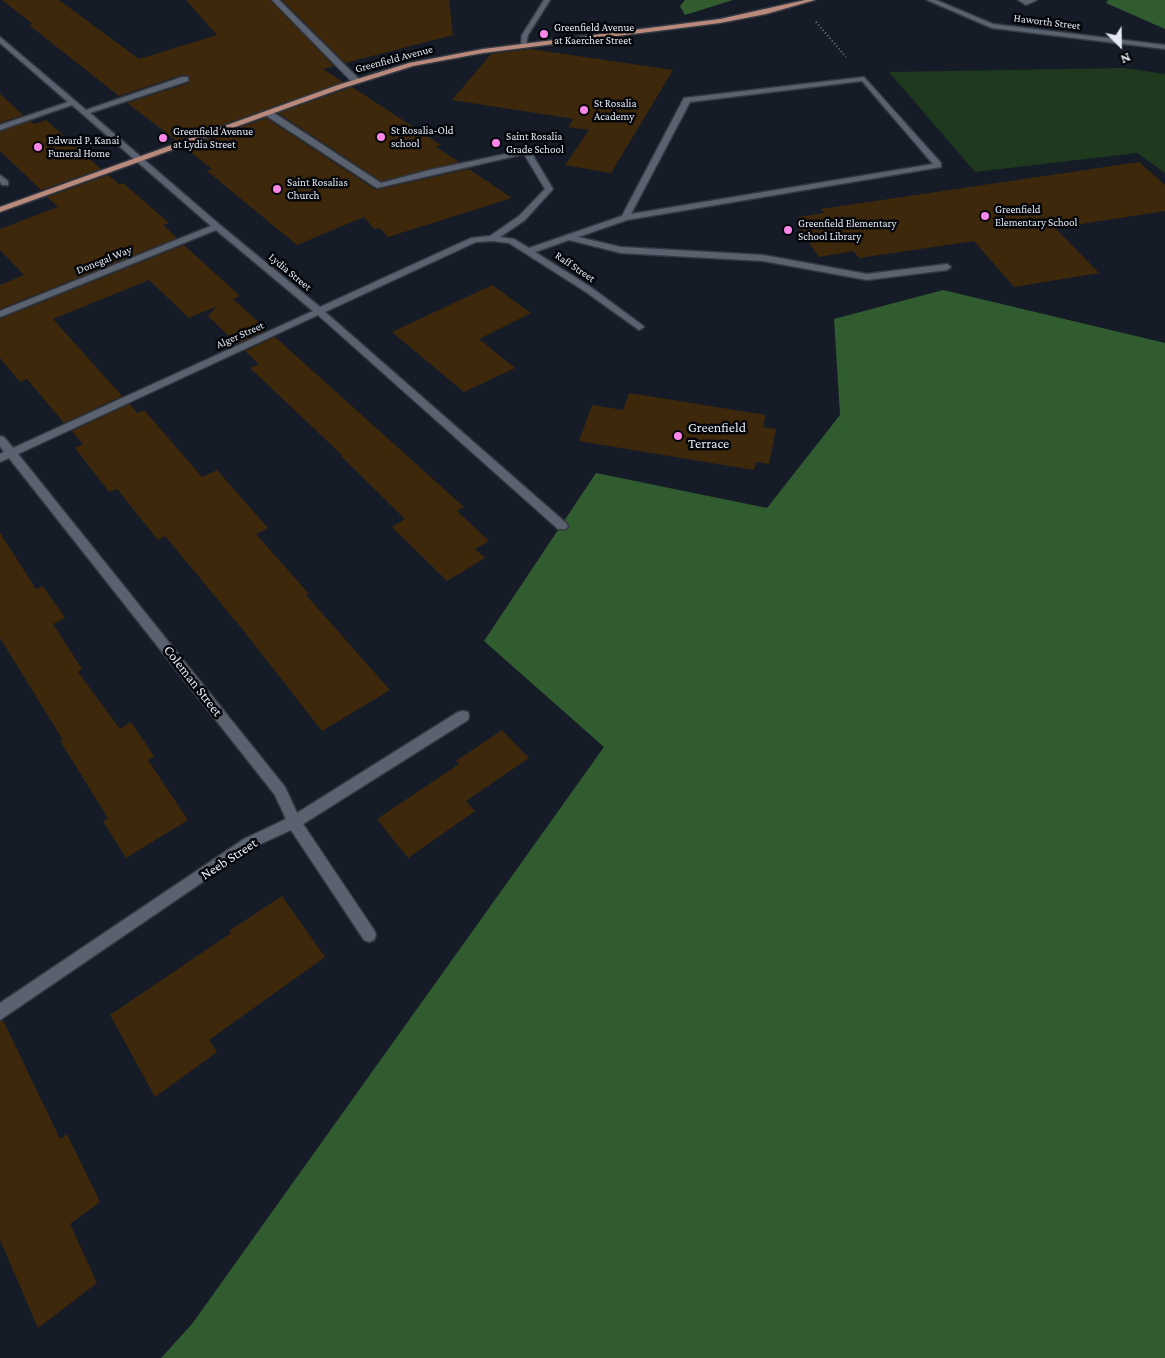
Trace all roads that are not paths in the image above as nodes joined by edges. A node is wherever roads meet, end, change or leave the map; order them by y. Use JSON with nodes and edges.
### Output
{"nodes":[{"id":1,"x":275,"y":0,"type":"edge"},
{"id":2,"x":547,"y":0,"type":"edge"},
{"id":3,"x":812,"y":0,"type":"edge"},
{"id":4,"x":930,"y":0,"type":"edge"},
{"id":5,"x":1021,"y":0,"type":"edge"},
{"id":6,"x":1034,"y":0,"type":"edge"},
{"id":7,"x":0,"y":39,"type":"edge"},
{"id":8,"x":523,"y":45,"type":"junction"},
{"id":9,"x":1165,"y":47,"type":"edge"},
{"id":10,"x":185,"y":78,"type":"dead end"},
{"id":11,"x":356,"y":81,"type":"junction"},
{"id":12,"x":72,"y":102,"type":"junction"},
{"id":13,"x":84,"y":113,"type":"junction"},
{"id":14,"x":268,"y":113,"type":"junction"},
{"id":15,"x":0,"y":128,"type":"edge"},
{"id":16,"x":139,"y":160,"type":"junction"},
{"id":17,"x":0,"y":210,"type":"edge"},
{"id":18,"x":625,"y":218,"type":"junction"},
{"id":19,"x":217,"y":227,"type":"junction"},
{"id":20,"x":492,"y":238,"type":"junction"},
{"id":21,"x":570,"y":238,"type":"junction"},
{"id":22,"x":530,"y":251,"type":"junction"},
{"id":23,"x":947,"y":267,"type":"dead end"},
{"id":24,"x":320,"y":312,"type":"junction"},
{"id":25,"x":0,"y":314,"type":"edge"},
{"id":26,"x":639,"y":327,"type":"dead end"},
{"id":27,"x":0,"y":439,"type":"edge"},
{"id":28,"x":6,"y":456,"type":"edge"},
{"id":29,"x":562,"y":526,"type":"dead end"},
{"id":30,"x":463,"y":716,"type":"dead end"},
{"id":31,"x":294,"y":822,"type":"junction"},
{"id":32,"x":369,"y":935,"type":"dead end"},
{"id":33,"x":0,"y":1012,"type":"edge"}],
"edges":[{"from":1,"to":11,"type":"street"},
{"from":2,"to":8,"type":"street"},
{"from":3,"to":8,"type":"main road","name":"Greenfield Avenue"},
{"from":4,"to":9,"type":"street","name":"Haworth Street"},
{"from":5,"to":6,"type":"street"},
{"from":7,"to":12,"type":"street","name":"Lydia Street"},
{"from":8,"to":11,"type":"main road","name":"Greenfield Avenue"},
{"from":10,"to":13,"type":"street"},
{"from":11,"to":14,"type":"main road","name":"Greenfield Avenue"},
{"from":12,"to":13,"type":"street","name":"Lydia Street"},
{"from":12,"to":15,"type":"street"},
{"from":13,"to":16,"type":"street","name":"Lydia Street"},
{"from":14,"to":16,"type":"main road","name":"Greenfield Avenue"},
{"from":14,"to":20,"type":"street"},
{"from":16,"to":17,"type":"main road","name":"Greenfield Avenue"},
{"from":16,"to":19,"type":"street","name":"Lydia Street"},
{"from":18,"to":18,"type":"street"},
{"from":18,"to":21,"type":"street"},
{"from":19,"to":24,"type":"street","name":"Lydia Street"},
{"from":19,"to":25,"type":"street","name":"Donegal Way"},
{"from":20,"to":22,"type":"street","name":"Raff Street"},
{"from":20,"to":24,"type":"street","name":"Alger Street"},
{"from":21,"to":22,"type":"street"},
{"from":21,"to":23,"type":"street"},
{"from":22,"to":26,"type":"street","name":"Raff Street"},
{"from":24,"to":28,"type":"street","name":"Alger Street"},
{"from":24,"to":29,"type":"street","name":"Lydia Street"},
{"from":27,"to":28,"type":"street","name":"Coleman Street"},
{"from":28,"to":31,"type":"street","name":"Coleman Street"},
{"from":30,"to":31,"type":"street","name":"Neeb Street"},
{"from":31,"to":32,"type":"street","name":"Coleman Street"},
{"from":31,"to":33,"type":"street","name":"Neeb Street"}]}
